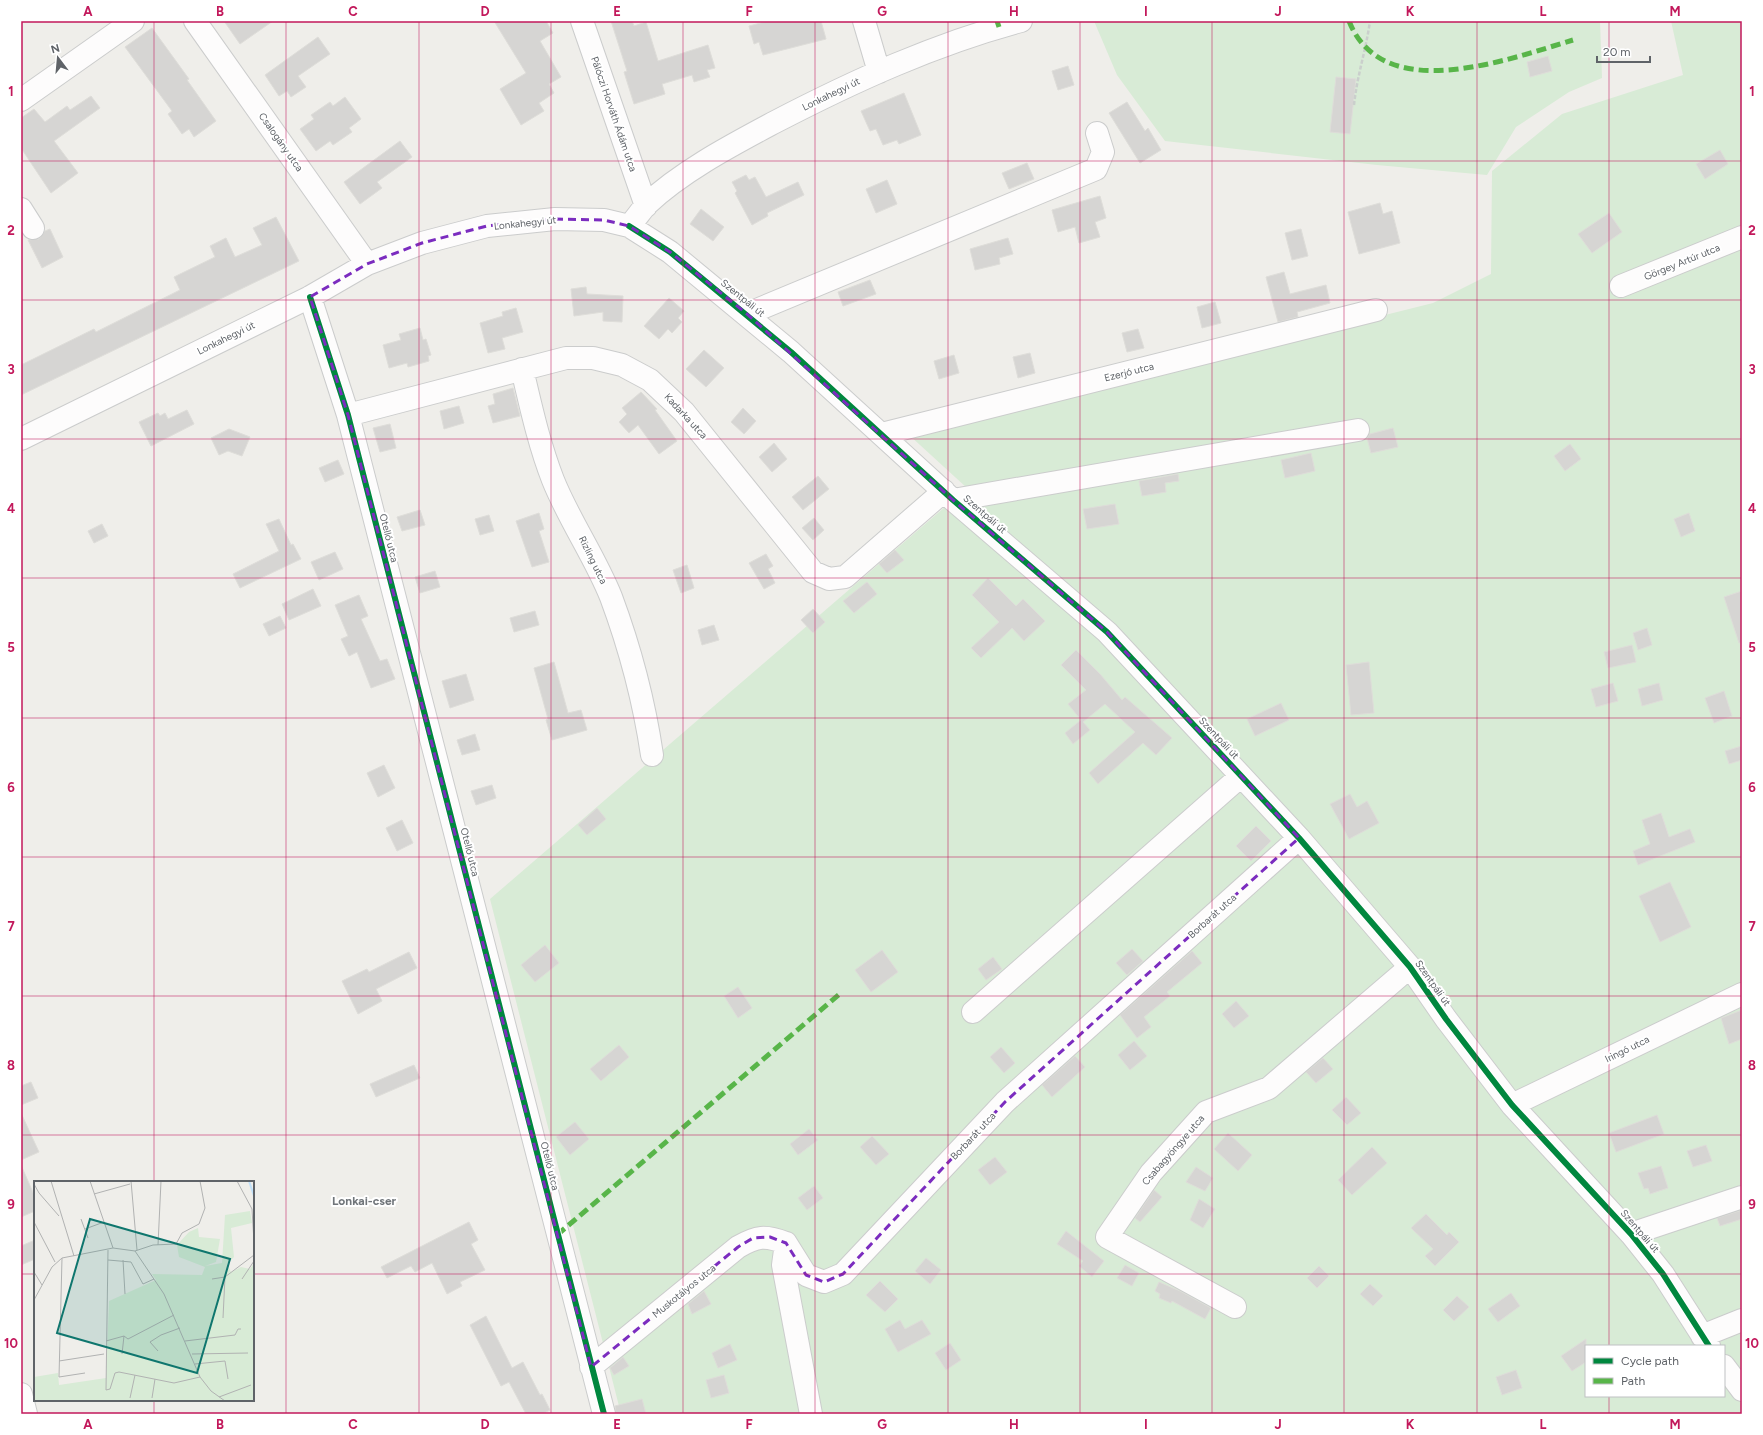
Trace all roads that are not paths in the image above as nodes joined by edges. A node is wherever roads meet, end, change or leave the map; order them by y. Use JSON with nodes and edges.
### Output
{"nodes":[{"id":1,"x":133,"y":21,"type":"edge"},
{"id":2,"x":195,"y":21,"type":"edge"},
{"id":3,"x":582,"y":21,"type":"edge"},
{"id":4,"x":864,"y":21,"type":"edge"},
{"id":5,"x":1021,"y":21,"type":"edge"},
{"id":6,"x":879,"y":72,"type":"junction"},
{"id":7,"x":21,"y":100,"type":"edge"},
{"id":8,"x":1097,"y":133,"type":"dead end"},
{"id":9,"x":646,"y":206,"type":"junction"},
{"id":10,"x":21,"y":209,"type":"edge"},
{"id":11,"x":629,"y":226,"type":"junction"},
{"id":12,"x":33,"y":228,"type":"dead end"},
{"id":13,"x":1742,"y":237,"type":"edge"},
{"id":14,"x":367,"y":264,"type":"junction"},
{"id":15,"x":1621,"y":286,"type":"dead end"},
{"id":16,"x":310,"y":297,"type":"junction"},
{"id":17,"x":1376,"y":310,"type":"dead end"},
{"id":18,"x":747,"y":314,"type":"junction"},
{"id":19,"x":522,"y":369,"type":"junction"},
{"id":20,"x":348,"y":415,"type":"junction"},
{"id":21,"x":1358,"y":430,"type":"dead end"},
{"id":22,"x":882,"y":434,"type":"junction"},
{"id":23,"x":21,"y":440,"type":"edge"},
{"id":24,"x":949,"y":496,"type":"junction"},
{"id":25,"x":652,"y":755,"type":"dead end"},
{"id":26,"x":1240,"y":776,"type":"junction"},
{"id":27,"x":1299,"y":838,"type":"junction"},
{"id":28,"x":1410,"y":967,"type":"junction"},
{"id":29,"x":1742,"y":994,"type":"edge"},
{"id":30,"x":973,"y":1012,"type":"dead end"},
{"id":31,"x":1512,"y":1105,"type":"junction"},
{"id":32,"x":1742,"y":1197,"type":"edge"},
{"id":33,"x":1631,"y":1234,"type":"junction"},
{"id":34,"x":786,"y":1243,"type":"junction"},
{"id":35,"x":1235,"y":1307,"type":"dead end"},
{"id":36,"x":1742,"y":1320,"type":"edge"},
{"id":37,"x":1706,"y":1341,"type":"edge"},
{"id":38,"x":591,"y":1367,"type":"junction"},
{"id":39,"x":1725,"y":1367,"type":"edge"},
{"id":40,"x":1742,"y":1390,"type":"edge"},
{"id":41,"x":21,"y":1394,"type":"edge"},
{"id":42,"x":26,"y":1414,"type":"edge"},
{"id":43,"x":604,"y":1414,"type":"edge"},
{"id":44,"x":811,"y":1414,"type":"edge"}],
"edges":[{"from":1,"to":7,"type":"street"},
{"from":2,"to":14,"type":"street","name":"Csalogány utca"},
{"from":3,"to":9,"type":"street","name":"Pálóczi Horváth Ádám utca"},
{"from":4,"to":6,"type":"street"},
{"from":5,"to":6,"type":"street","name":"Lonkahegyi út"},
{"from":6,"to":9,"type":"street","name":"Lonkahegyi út"},
{"from":8,"to":18,"type":"street"},
{"from":9,"to":11,"type":"street","name":"Lonkahegyi út"},
{"from":10,"to":12,"type":"street"},
{"from":11,"to":14,"type":"street","name":"Lonkahegyi út"},
{"from":11,"to":18,"type":"street","name":"Szentpáli út"},
{"from":13,"to":15,"type":"street","name":"Görgey Artúr utca"},
{"from":14,"to":16,"type":"street","name":"Lonkahegyi út"},
{"from":16,"to":20,"type":"street","name":"Otelló utca"},
{"from":16,"to":23,"type":"street","name":"Lonkahegyi út"},
{"from":17,"to":22,"type":"street","name":"Ezerjó utca"},
{"from":18,"to":22,"type":"street","name":"Szentpáli út"},
{"from":19,"to":20,"type":"street","name":"Kadarka utca"},
{"from":19,"to":24,"type":"street","name":"Kadarka utca"},
{"from":19,"to":25,"type":"street","name":"Rizling utca"},
{"from":20,"to":38,"type":"street","name":"Otelló utca"},
{"from":21,"to":24,"type":"street"},
{"from":22,"to":24,"type":"street","name":"Szentpáli út"},
{"from":24,"to":26,"type":"street","name":"Szentpáli út"},
{"from":26,"to":27,"type":"street","name":"Szentpáli út"},
{"from":26,"to":30,"type":"street"},
{"from":27,"to":28,"type":"street","name":"Szentpáli út"},
{"from":27,"to":34,"type":"street","name":"Borbarát utca"},
{"from":28,"to":31,"type":"street","name":"Szentpáli út"},
{"from":28,"to":35,"type":"street","name":"Csabagyöngye utca"},
{"from":29,"to":31,"type":"street","name":"Iringó utca"},
{"from":31,"to":33,"type":"street","name":"Szentpáli út"},
{"from":32,"to":33,"type":"street"},
{"from":33,"to":37,"type":"street","name":"Szentpáli út"},
{"from":34,"to":38,"type":"street","name":"Muskotályos utca"},
{"from":34,"to":44,"type":"street"},
{"from":36,"to":37,"type":"street"},
{"from":38,"to":43,"type":"street","name":"Otelló utca"},
{"from":39,"to":40,"type":"street"},
{"from":41,"to":42,"type":"street"}]}
